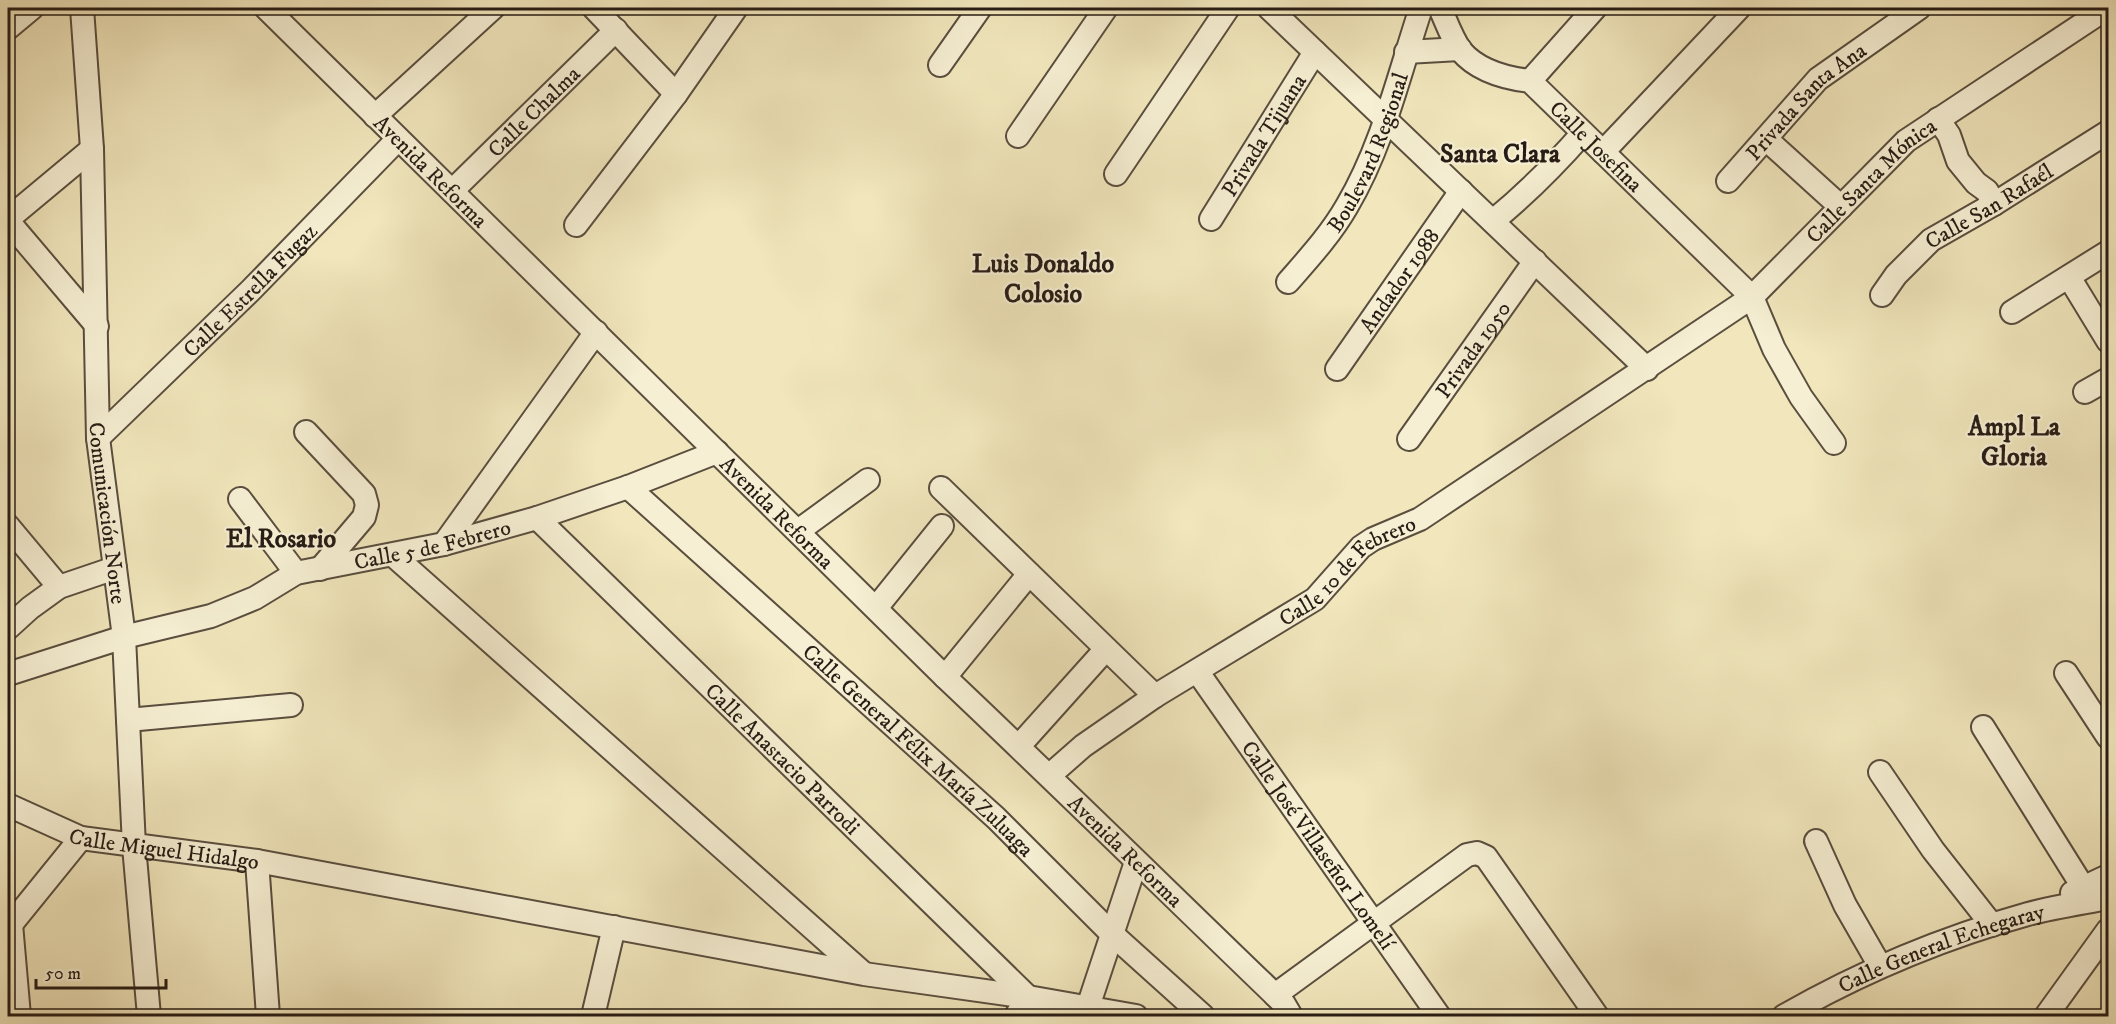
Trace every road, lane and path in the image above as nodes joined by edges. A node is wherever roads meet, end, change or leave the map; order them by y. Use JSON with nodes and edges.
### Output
{"nodes":[{"id":1,"x":32,"y":8,"type":"edge"},
{"id":2,"x":82,"y":8,"type":"edge"},
{"id":3,"x":266,"y":8,"type":"edge"},
{"id":4,"x":493,"y":8,"type":"edge"},
{"id":5,"x":594,"y":8,"type":"edge"},
{"id":6,"x":735,"y":8,"type":"edge"},
{"id":7,"x":980,"y":8,"type":"edge"},
{"id":8,"x":1106,"y":8,"type":"edge"},
{"id":9,"x":1228,"y":8,"type":"edge"},
{"id":10,"x":1269,"y":8,"type":"edge"},
{"id":11,"x":1421,"y":8,"type":"edge"},
{"id":12,"x":1595,"y":8,"type":"edge"},
{"id":13,"x":1739,"y":8,"type":"edge"},
{"id":14,"x":1919,"y":8,"type":"edge"},
{"id":15,"x":2107,"y":8,"type":"edge"},
{"id":16,"x":1444,"y":10,"type":"edge"},
{"id":17,"x":8,"y":28,"type":"edge"},
{"id":18,"x":616,"y":30,"type":"junction"},
{"id":19,"x":1460,"y":49,"type":"junction"},
{"id":20,"x":1316,"y":52,"type":"junction"},
{"id":21,"x":1406,"y":52,"type":"junction"},
{"id":22,"x":940,"y":65,"type":"dead end"},
{"id":23,"x":1530,"y":81,"type":"junction"},
{"id":24,"x":676,"y":94,"type":"junction"},
{"id":25,"x":375,"y":116,"type":"junction"},
{"id":26,"x":1385,"y":119,"type":"junction"},
{"id":27,"x":1938,"y":119,"type":"junction"},
{"id":28,"x":2109,"y":132,"type":"edge"},
{"id":29,"x":1583,"y":133,"type":"junction"},
{"id":30,"x":1018,"y":136,"type":"dead end"},
{"id":31,"x":398,"y":139,"type":"junction"},
{"id":32,"x":1766,"y":139,"type":"junction"},
{"id":33,"x":93,"y":149,"type":"junction"},
{"id":34,"x":1603,"y":152,"type":"junction"},
{"id":35,"x":1116,"y":174,"type":"dead end"},
{"id":36,"x":1728,"y":180,"type":"dead end"},
{"id":37,"x":452,"y":191,"type":"junction"},
{"id":38,"x":1461,"y":191,"type":"junction"},
{"id":39,"x":1994,"y":204,"type":"junction"},
{"id":40,"x":1841,"y":207,"type":"junction"},
{"id":41,"x":1211,"y":219,"type":"dead end"},
{"id":42,"x":8,"y":220,"type":"edge"},
{"id":43,"x":1493,"y":221,"type":"junction"},
{"id":44,"x":576,"y":225,"type":"dead end"},
{"id":45,"x":2109,"y":252,"type":"edge"},
{"id":46,"x":1535,"y":261,"type":"junction"},
{"id":47,"x":2069,"y":277,"type":"junction"},
{"id":48,"x":1288,"y":282,"type":"dead end"},
{"id":49,"x":1882,"y":295,"type":"dead end"},
{"id":50,"x":1752,"y":297,"type":"junction"},
{"id":51,"x":2012,"y":312,"type":"dead end"},
{"id":52,"x":97,"y":326,"type":"junction"},
{"id":53,"x":596,"y":332,"type":"junction"},
{"id":54,"x":2109,"y":341,"type":"edge"},
{"id":55,"x":1337,"y":369,"type":"dead end"},
{"id":56,"x":1647,"y":369,"type":"junction"},
{"id":57,"x":2109,"y":379,"type":"edge"},
{"id":58,"x":2085,"y":392,"type":"dead end"},
{"id":59,"x":306,"y":432,"type":"dead end"},
{"id":60,"x":98,"y":438,"type":"junction"},
{"id":61,"x":1409,"y":439,"type":"dead end"},
{"id":62,"x":1834,"y":443,"type":"dead end"},
{"id":63,"x":717,"y":452,"type":"junction"},
{"id":64,"x":868,"y":480,"type":"dead end"},
{"id":65,"x":628,"y":487,"type":"junction"},
{"id":66,"x":941,"y":488,"type":"dead end"},
{"id":67,"x":240,"y":499,"type":"dead end"},
{"id":68,"x":537,"y":518,"type":"junction"},
{"id":69,"x":8,"y":526,"type":"edge"},
{"id":70,"x":942,"y":526,"type":"dead end"},
{"id":71,"x":798,"y":531,"type":"junction"},
{"id":72,"x":444,"y":544,"type":"junction"},
{"id":73,"x":393,"y":555,"type":"junction"},
{"id":74,"x":115,"y":568,"type":"junction"},
{"id":75,"x":320,"y":569,"type":"junction"},
{"id":76,"x":296,"y":573,"type":"junction"},
{"id":77,"x":1029,"y":574,"type":"junction"},
{"id":78,"x":58,"y":587,"type":"junction"},
{"id":79,"x":876,"y":608,"type":"junction"},
{"id":80,"x":8,"y":628,"type":"edge"},
{"id":81,"x":124,"y":637,"type":"junction"},
{"id":82,"x":1106,"y":649,"type":"junction"},
{"id":83,"x":1197,"y":671,"type":"junction"},
{"id":84,"x":2066,"y":673,"type":"dead end"},
{"id":85,"x":8,"y":674,"type":"edge"},
{"id":86,"x":945,"y":677,"type":"junction"},
{"id":87,"x":1155,"y":696,"type":"junction"},
{"id":88,"x":291,"y":705,"type":"dead end"},
{"id":89,"x":128,"y":720,"type":"junction"},
{"id":90,"x":1983,"y":728,"type":"dead end"},
{"id":91,"x":2109,"y":736,"type":"edge"},
{"id":92,"x":1019,"y":746,"type":"junction"},
{"id":93,"x":1880,"y":772,"type":"dead end"},
{"id":94,"x":1050,"y":775,"type":"junction"},
{"id":95,"x":8,"y":805,"type":"edge"},
{"id":96,"x":81,"y":838,"type":"junction"},
{"id":97,"x":1816,"y":841,"type":"dead end"},
{"id":98,"x":134,"y":846,"type":"junction"},
{"id":99,"x":257,"y":861,"type":"junction"},
{"id":100,"x":1136,"y":861,"type":"junction"},
{"id":101,"x":2109,"y":876,"type":"edge"},
{"id":102,"x":2083,"y":887,"type":"junction"},
{"id":103,"x":2109,"y":898,"type":"edge"},
{"id":104,"x":2031,"y":914,"type":"junction"},
{"id":105,"x":1374,"y":923,"type":"junction"},
{"id":106,"x":1992,"y":925,"type":"junction"},
{"id":107,"x":9,"y":926,"type":"edge"},
{"id":108,"x":614,"y":927,"type":"junction"},
{"id":109,"x":2109,"y":930,"type":"edge"},
{"id":110,"x":1112,"y":934,"type":"junction"},
{"id":111,"x":1880,"y":966,"type":"junction"},
{"id":112,"x":864,"y":974,"type":"junction"},
{"id":113,"x":1275,"y":995,"type":"junction"},
{"id":114,"x":1028,"y":997,"type":"junction"},
{"id":115,"x":1086,"y":1012,"type":"edge"},
{"id":116,"x":18,"y":1017,"type":"edge"},
{"id":117,"x":149,"y":1017,"type":"edge"},
{"id":118,"x":268,"y":1017,"type":"edge"},
{"id":119,"x":593,"y":1017,"type":"edge"},
{"id":120,"x":1016,"y":1017,"type":"edge"},
{"id":121,"x":1136,"y":1017,"type":"edge"},
{"id":122,"x":1203,"y":1017,"type":"edge"},
{"id":123,"x":1291,"y":1017,"type":"edge"},
{"id":124,"x":1439,"y":1017,"type":"edge"},
{"id":125,"x":1597,"y":1017,"type":"edge"},
{"id":126,"x":1784,"y":1017,"type":"edge"},
{"id":127,"x":2046,"y":1017,"type":"edge"}],
"edges":[{"from":1,"to":17,"type":"street"},
{"from":2,"to":33,"type":"street","name":"Comunicación Norte"},
{"from":3,"to":25,"type":"street","name":"Avenida Reforma"},
{"from":4,"to":25,"type":"street"},
{"from":5,"to":18,"type":"street"},
{"from":6,"to":24,"type":"street"},
{"from":7,"to":22,"type":"street"},
{"from":8,"to":30,"type":"street"},
{"from":9,"to":35,"type":"street"},
{"from":10,"to":20,"type":"street"},
{"from":11,"to":21,"type":"street","name":"Boulevard Regional"},
{"from":12,"to":23,"type":"street"},
{"from":13,"to":34,"type":"street"},
{"from":14,"to":32,"type":"street","name":"Privada Santa Ana"},
{"from":15,"to":27,"type":"street","name":"Calle Santa Mónica"},
{"from":16,"to":19,"type":"street","name":"Calle Josefina"},
{"from":18,"to":24,"type":"street"},
{"from":18,"to":37,"type":"street","name":"Calle Chalma"},
{"from":19,"to":21,"type":"street"},
{"from":19,"to":23,"type":"street","name":"Calle Josefina"},
{"from":20,"to":26,"type":"street"},
{"from":20,"to":41,"type":"street","name":"Privada Tijuana"},
{"from":21,"to":26,"type":"street","name":"Boulevard Regional"},
{"from":23,"to":29,"type":"street","name":"Calle Josefina"},
{"from":24,"to":44,"type":"street"},
{"from":25,"to":31,"type":"street","name":"Avenida Reforma"},
{"from":26,"to":38,"type":"street"},
{"from":26,"to":48,"type":"street","name":"Boulevard Regional"},
{"from":27,"to":39,"type":"street"},
{"from":27,"to":40,"type":"street","name":"Calle Santa Mónica"},
{"from":28,"to":39,"type":"street","name":"Calle San Rafaél"},
{"from":29,"to":34,"type":"street","name":"Calle Josefina"},
{"from":29,"to":43,"type":"street"},
{"from":31,"to":37,"type":"street","name":"Avenida Reforma"},
{"from":31,"to":60,"type":"street","name":"Calle Estrella Fugaz"},
{"from":32,"to":36,"type":"street","name":"Privada Santa Ana"},
{"from":32,"to":40,"type":"street"},
{"from":33,"to":42,"type":"street"},
{"from":33,"to":52,"type":"street","name":"Comunicación Norte"},
{"from":34,"to":50,"type":"street","name":"Calle Josefina"},
{"from":37,"to":53,"type":"street","name":"Avenida Reforma"},
{"from":38,"to":43,"type":"street"},
{"from":38,"to":55,"type":"street","name":"Andador 1988"},
{"from":39,"to":49,"type":"street","name":"Calle San Rafaél"},
{"from":40,"to":50,"type":"street","name":"Calle Santa Mónica"},
{"from":42,"to":52,"type":"street"},
{"from":43,"to":46,"type":"street"},
{"from":45,"to":47,"type":"street"},
{"from":46,"to":56,"type":"street"},
{"from":46,"to":61,"type":"street","name":"Privada 1950"},
{"from":47,"to":51,"type":"street"},
{"from":47,"to":54,"type":"street"},
{"from":50,"to":56,"type":"street","name":"Calle Santa Mónica"},
{"from":50,"to":62,"type":"street"},
{"from":52,"to":60,"type":"street","name":"Comunicación Norte"},
{"from":53,"to":63,"type":"street","name":"Avenida Reforma"},
{"from":53,"to":72,"type":"street"},
{"from":56,"to":83,"type":"street","name":"Calle 10 de Febrero"},
{"from":57,"to":58,"type":"street"},
{"from":59,"to":75,"type":"street"},
{"from":60,"to":74,"type":"street","name":"Comunicación Norte"},
{"from":63,"to":65,"type":"street","name":"Calle 5 de Febrero"},
{"from":63,"to":71,"type":"street","name":"Avenida Reforma"},
{"from":64,"to":71,"type":"street"},
{"from":65,"to":68,"type":"street","name":"Calle 5 de Febrero"},
{"from":65,"to":110,"type":"street","name":"Calle General Félix María Zuluaga"},
{"from":66,"to":77,"type":"street"},
{"from":67,"to":76,"type":"street"},
{"from":68,"to":72,"type":"street","name":"Calle 5 de Febrero"},
{"from":68,"to":114,"type":"street","name":"Calle Anastacio Parrodi"},
{"from":69,"to":78,"type":"street"},
{"from":70,"to":79,"type":"street"},
{"from":71,"to":79,"type":"street","name":"Avenida Reforma"},
{"from":72,"to":73,"type":"street","name":"Calle 5 de Febrero"},
{"from":73,"to":75,"type":"street","name":"Calle 5 de Febrero"},
{"from":73,"to":112,"type":"street"},
{"from":74,"to":78,"type":"street"},
{"from":74,"to":81,"type":"street","name":"Comunicación Norte"},
{"from":75,"to":76,"type":"street","name":"Calle 5 de Febrero"},
{"from":76,"to":81,"type":"street","name":"Calle 5 de Febrero"},
{"from":77,"to":82,"type":"street"},
{"from":77,"to":86,"type":"street"},
{"from":78,"to":80,"type":"street"},
{"from":79,"to":86,"type":"street","name":"Avenida Reforma"},
{"from":81,"to":85,"type":"street","name":"Calle 5 de Febrero"},
{"from":81,"to":89,"type":"street","name":"Comunicación Norte"},
{"from":82,"to":87,"type":"street"},
{"from":82,"to":92,"type":"street"},
{"from":83,"to":87,"type":"street","name":"Calle 10 de Febrero"},
{"from":83,"to":105,"type":"street","name":"Calle José Villaseñor Lomelí"},
{"from":84,"to":91,"type":"street"},
{"from":86,"to":92,"type":"street","name":"Avenida Reforma"},
{"from":87,"to":94,"type":"street","name":"Calle 10 de Febrero"},
{"from":88,"to":89,"type":"street"},
{"from":89,"to":98,"type":"street","name":"Comunicación Norte"},
{"from":90,"to":102,"type":"street"},
{"from":92,"to":94,"type":"street","name":"Avenida Reforma"},
{"from":93,"to":106,"type":"street"},
{"from":94,"to":100,"type":"street","name":"Avenida Reforma"},
{"from":95,"to":96,"type":"street","name":"Calle Miguel Hidalgo"},
{"from":96,"to":98,"type":"street","name":"Calle Miguel Hidalgo"},
{"from":96,"to":107,"type":"street"},
{"from":97,"to":111,"type":"street"},
{"from":98,"to":99,"type":"street","name":"Calle Miguel Hidalgo"},
{"from":98,"to":117,"type":"street","name":"Comunicación Norte"},
{"from":99,"to":108,"type":"street","name":"Calle Miguel Hidalgo"},
{"from":99,"to":118,"type":"street"},
{"from":100,"to":110,"type":"street"},
{"from":100,"to":113,"type":"street","name":"Avenida Reforma"},
{"from":101,"to":102,"type":"street"},
{"from":102,"to":104,"type":"street"},
{"from":103,"to":104,"type":"street","name":"Calle General Echegaray"},
{"from":104,"to":106,"type":"street","name":"Calle General Echegaray"},
{"from":105,"to":113,"type":"street"},
{"from":105,"to":124,"type":"street","name":"Calle José Villaseñor Lomelí"},
{"from":105,"to":125,"type":"street"},
{"from":106,"to":111,"type":"street","name":"Calle General Echegaray"},
{"from":107,"to":116,"type":"street"},
{"from":108,"to":112,"type":"street","name":"Calle Miguel Hidalgo"},
{"from":108,"to":119,"type":"street"},
{"from":109,"to":127,"type":"street"},
{"from":110,"to":115,"type":"street"},
{"from":110,"to":122,"type":"street","name":"Calle General Félix María Zuluaga"},
{"from":111,"to":126,"type":"street","name":"Calle General Echegaray"},
{"from":112,"to":114,"type":"street"},
{"from":113,"to":123,"type":"street","name":"Avenida Reforma"},
{"from":114,"to":115,"type":"street"},
{"from":114,"to":120,"type":"street"},
{"from":115,"to":121,"type":"street"}]}
